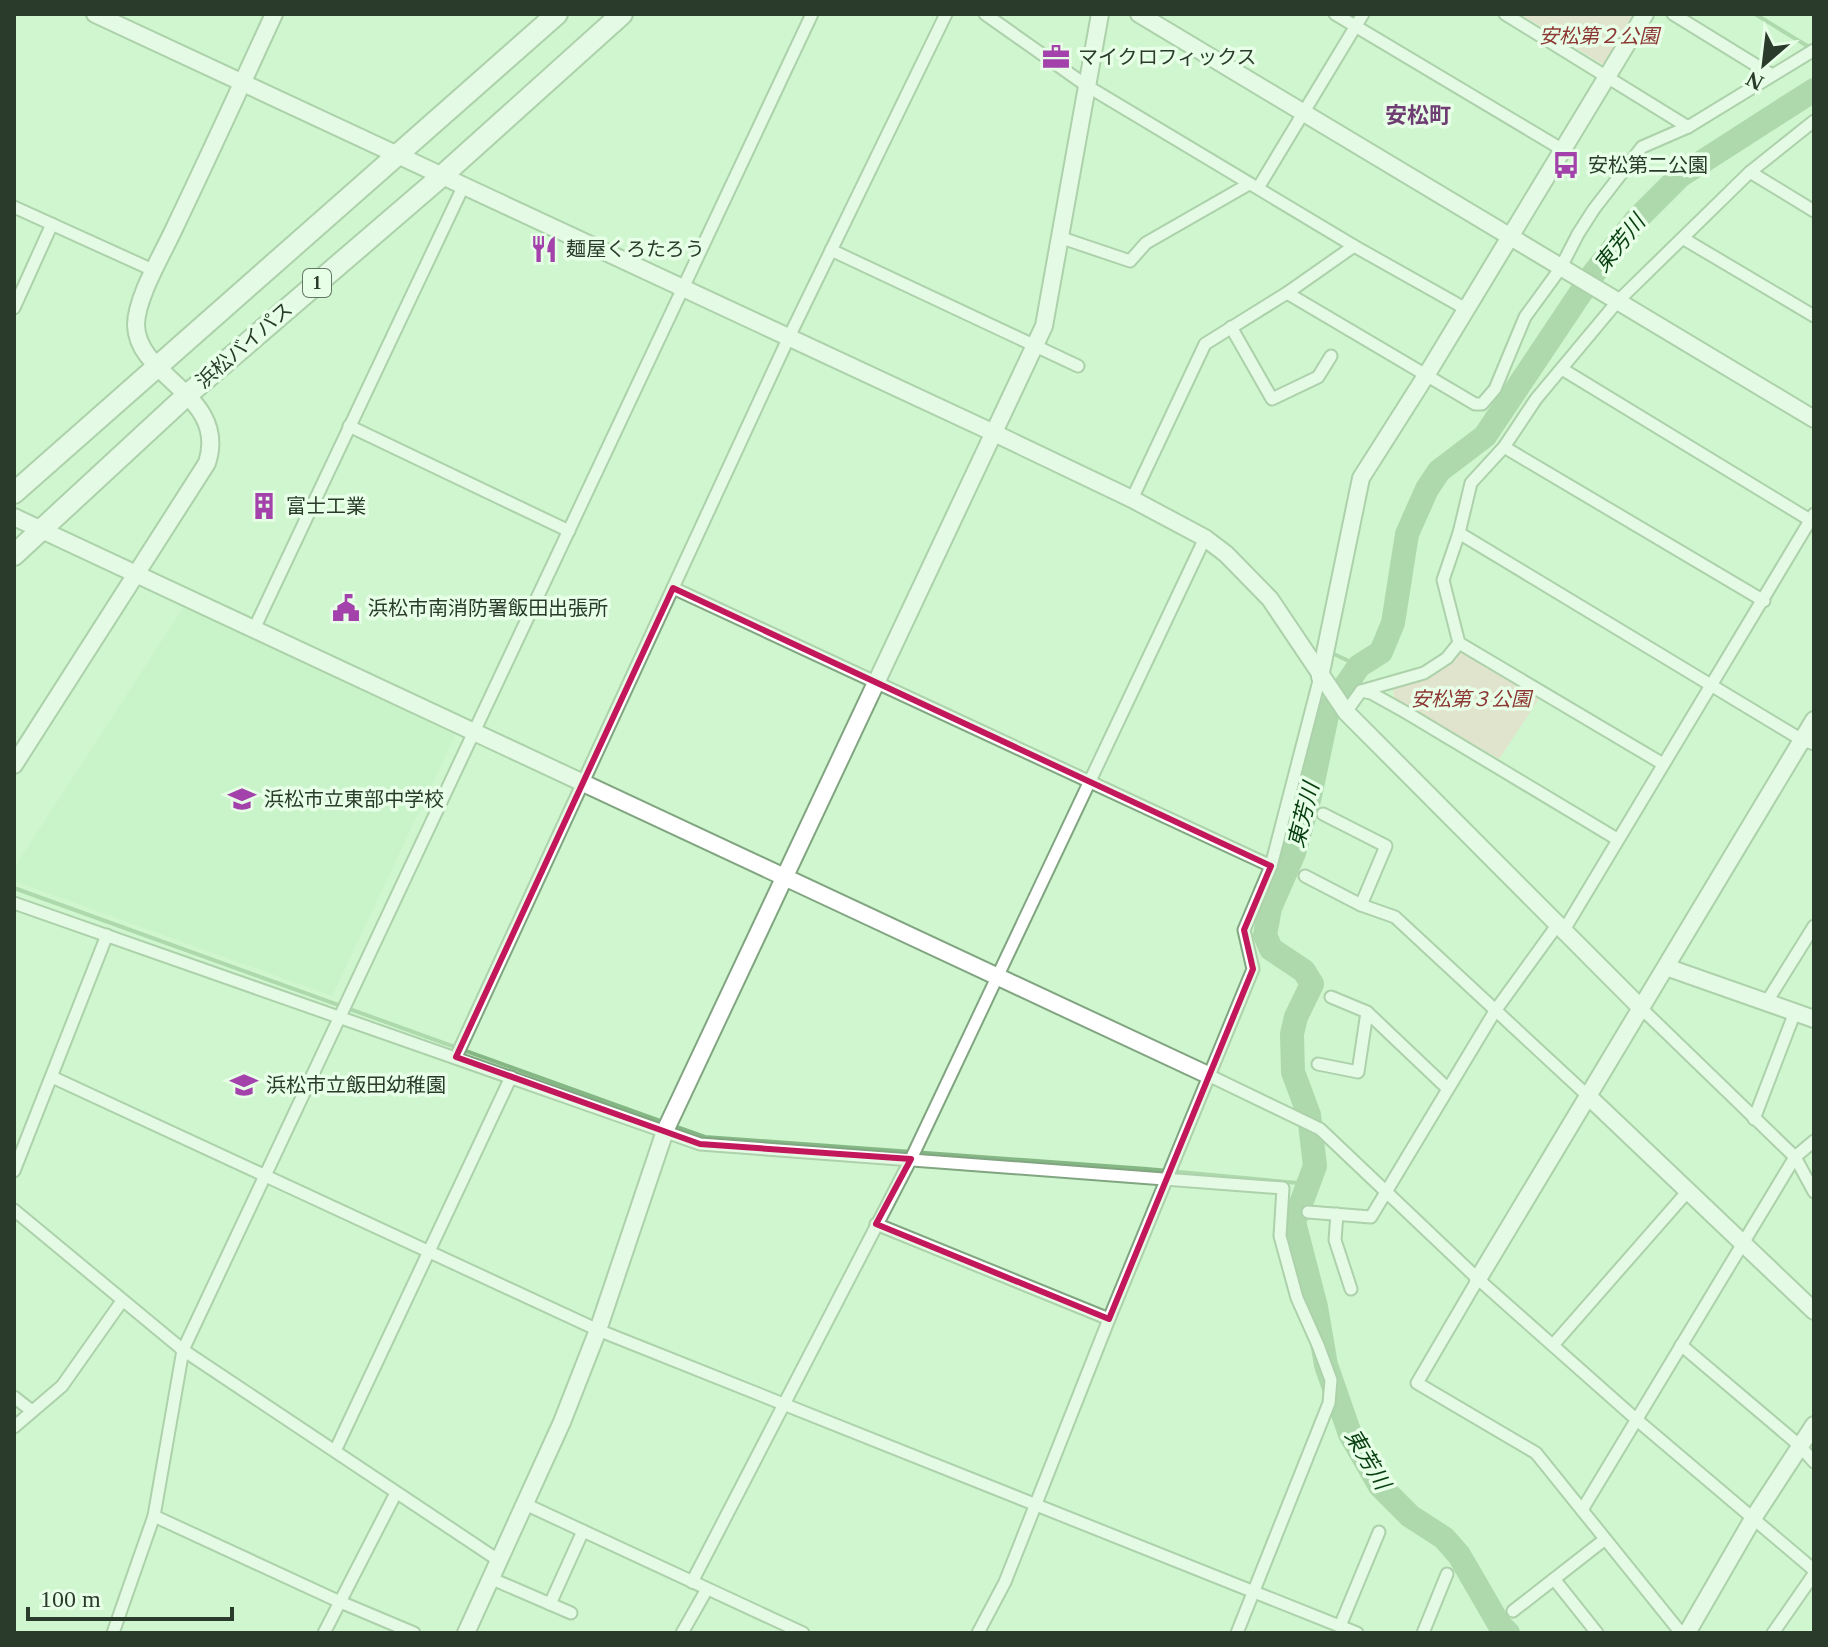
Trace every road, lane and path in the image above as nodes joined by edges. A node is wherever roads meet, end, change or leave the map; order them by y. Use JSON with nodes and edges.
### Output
{"nodes":[{"id":1,"x":95,"y":14,"type":"edge"},
{"id":2,"x":274,"y":14,"type":"edge"},
{"id":3,"x":557,"y":14,"type":"edge"},
{"id":4,"x":622,"y":14,"type":"edge"},
{"id":5,"x":812,"y":14,"type":"edge"},
{"id":6,"x":946,"y":14,"type":"edge"},
{"id":7,"x":985,"y":14,"type":"edge"},
{"id":8,"x":1100,"y":14,"type":"edge"},
{"id":9,"x":1139,"y":14,"type":"edge"},
{"id":10,"x":1335,"y":14,"type":"edge"},
{"id":11,"x":1363,"y":14,"type":"edge"},
{"id":12,"x":1505,"y":14,"type":"edge"},
{"id":13,"x":1645,"y":14,"type":"edge"},
{"id":14,"x":1673,"y":14,"type":"edge"},
{"id":15,"x":1355,"y":27,"type":"junction"},
{"id":16,"x":1814,"y":50,"type":"edge"},
{"id":17,"x":1772,"y":75,"type":"junction"},
{"id":18,"x":1609,"y":77,"type":"junction"},
{"id":19,"x":243,"y":83,"type":"junction"},
{"id":20,"x":1087,"y":86,"type":"junction"},
{"id":21,"x":1302,"y":112,"type":"junction"},
{"id":22,"x":1814,"y":121,"type":"edge"},
{"id":23,"x":1688,"y":127,"type":"junction"},
{"id":24,"x":1563,"y":150,"type":"junction"},
{"id":25,"x":399,"y":154,"type":"junction"},
{"id":26,"x":1750,"y":172,"type":"junction"},
{"id":27,"x":443,"y":175,"type":"junction"},
{"id":28,"x":464,"y":185,"type":"junction"},
{"id":29,"x":1254,"y":186,"type":"junction"},
{"id":30,"x":14,"y":207,"type":"edge"},
{"id":31,"x":1814,"y":211,"type":"edge"},
{"id":32,"x":52,"y":224,"type":"junction"},
{"id":33,"x":1059,"y":237,"type":"junction"},
{"id":34,"x":1510,"y":237,"type":"junction"},
{"id":35,"x":1684,"y":239,"type":"junction"},
{"id":36,"x":1354,"y":246,"type":"junction"},
{"id":37,"x":831,"y":250,"type":"junction"},
{"id":38,"x":155,"y":271,"type":"junction"},
{"id":39,"x":1566,"y":272,"type":"junction"},
{"id":40,"x":683,"y":289,"type":"junction"},
{"id":41,"x":1287,"y":293,"type":"junction"},
{"id":42,"x":1615,"y":301,"type":"junction"},
{"id":43,"x":14,"y":308,"type":"edge"},
{"id":44,"x":1466,"y":309,"type":"junction"},
{"id":45,"x":1814,"y":316,"type":"edge"},
{"id":46,"x":1231,"y":327,"type":"junction"},
{"id":47,"x":788,"y":339,"type":"junction"},
{"id":48,"x":1035,"y":346,"type":"junction"},
{"id":49,"x":1331,"y":356,"type":"dead end"},
{"id":50,"x":1078,"y":366,"type":"dead end"},
{"id":51,"x":158,"y":368,"type":"junction"},
{"id":52,"x":1562,"y":369,"type":"junction"},
{"id":53,"x":1427,"y":374,"type":"junction"},
{"id":54,"x":187,"y":395,"type":"junction"},
{"id":55,"x":1814,"y":419,"type":"edge"},
{"id":56,"x":349,"y":426,"type":"junction"},
{"id":57,"x":994,"y":433,"type":"junction"},
{"id":58,"x":1504,"y":447,"type":"junction"},
{"id":59,"x":14,"y":493,"type":"edge"},
{"id":60,"x":1132,"y":499,"type":"junction"},
{"id":61,"x":14,"y":517,"type":"edge"},
{"id":62,"x":1812,"y":517,"type":"edge"},
{"id":63,"x":43,"y":529,"type":"junction"},
{"id":64,"x":569,"y":531,"type":"junction"},
{"id":65,"x":1459,"y":533,"type":"junction"},
{"id":66,"x":1205,"y":538,"type":"junction"},
{"id":67,"x":14,"y":555,"type":"edge"},
{"id":68,"x":138,"y":573,"type":"junction"},
{"id":69,"x":673,"y":588,"type":"junction"},
{"id":70,"x":1764,"y":601,"type":"junction"},
{"id":71,"x":254,"y":629,"type":"junction"},
{"id":72,"x":1459,"y":643,"type":"junction"},
{"id":73,"x":878,"y":682,"type":"junction"},
{"id":74,"x":1324,"y":683,"type":"junction"},
{"id":75,"x":1711,"y":683,"type":"junction"},
{"id":76,"x":1361,"y":691,"type":"junction"},
{"id":77,"x":1343,"y":709,"type":"junction"},
{"id":78,"x":1814,"y":720,"type":"edge"},
{"id":79,"x":475,"y":732,"type":"junction"},
{"id":80,"x":1808,"y":742,"type":"edge"},
{"id":81,"x":1663,"y":764,"type":"junction"},
{"id":82,"x":14,"y":765,"type":"edge"},
{"id":83,"x":582,"y":781,"type":"junction"},
{"id":84,"x":1091,"y":782,"type":"junction"},
{"id":85,"x":1323,"y":814,"type":"dead end"},
{"id":86,"x":1617,"y":839,"type":"junction"},
{"id":87,"x":1271,"y":866,"type":"junction"},
{"id":88,"x":1305,"y":876,"type":"dead end"},
{"id":89,"x":785,"y":878,"type":"junction"},
{"id":90,"x":14,"y":903,"type":"edge"},
{"id":91,"x":1361,"y":905,"type":"junction"},
{"id":92,"x":1814,"y":926,"type":"edge"},
{"id":93,"x":1561,"y":927,"type":"junction"},
{"id":94,"x":107,"y":935,"type":"junction"},
{"id":95,"x":1666,"y":967,"type":"junction"},
{"id":96,"x":997,"y":977,"type":"junction"},
{"id":97,"x":1331,"y":997,"type":"dead end"},
{"id":98,"x":1766,"y":1003,"type":"junction"},
{"id":99,"x":1641,"y":1008,"type":"junction"},
{"id":100,"x":1495,"y":1011,"type":"junction"},
{"id":101,"x":1367,"y":1012,"type":"junction"},
{"id":102,"x":1795,"y":1012,"type":"junction"},
{"id":103,"x":342,"y":1017,"type":"junction"},
{"id":104,"x":1814,"y":1019,"type":"edge"},
{"id":105,"x":456,"y":1057,"type":"junction"},
{"id":106,"x":1318,"y":1064,"type":"dead end"},
{"id":107,"x":1208,"y":1075,"type":"junction"},
{"id":108,"x":52,"y":1077,"type":"junction"},
{"id":109,"x":511,"y":1077,"type":"junction"},
{"id":110,"x":1447,"y":1088,"type":"junction"},
{"id":111,"x":1588,"y":1096,"type":"junction"},
{"id":112,"x":1754,"y":1119,"type":"junction"},
{"id":113,"x":665,"y":1131,"type":"junction"},
{"id":114,"x":1814,"y":1141,"type":"edge"},
{"id":115,"x":1795,"y":1157,"type":"junction"},
{"id":116,"x":911,"y":1159,"type":"junction"},
{"id":117,"x":14,"y":1171,"type":"edge"},
{"id":118,"x":266,"y":1176,"type":"junction"},
{"id":119,"x":1166,"y":1178,"type":"junction"},
{"id":120,"x":1688,"y":1191,"type":"junction"},
{"id":121,"x":1386,"y":1192,"type":"junction"},
{"id":122,"x":1814,"y":1192,"type":"edge"},
{"id":123,"x":14,"y":1210,"type":"edge"},
{"id":124,"x":1308,"y":1212,"type":"dead end"},
{"id":125,"x":1337,"y":1214,"type":"junction"},
{"id":126,"x":876,"y":1224,"type":"junction"},
{"id":127,"x":1743,"y":1242,"type":"junction"},
{"id":128,"x":430,"y":1252,"type":"junction"},
{"id":129,"x":1478,"y":1279,"type":"junction"},
{"id":130,"x":1351,"y":1289,"type":"dead end"},
{"id":131,"x":122,"y":1301,"type":"junction"},
{"id":132,"x":1814,"y":1311,"type":"edge"},
{"id":133,"x":1109,"y":1319,"type":"junction"},
{"id":134,"x":598,"y":1330,"type":"junction"},
{"id":135,"x":1553,"y":1345,"type":"junction"},
{"id":136,"x":1681,"y":1345,"type":"junction"},
{"id":137,"x":183,"y":1350,"type":"junction"},
{"id":138,"x":14,"y":1397,"type":"edge"},
{"id":139,"x":784,"y":1402,"type":"junction"},
{"id":140,"x":32,"y":1411,"type":"junction"},
{"id":141,"x":1637,"y":1420,"type":"junction"},
{"id":142,"x":1814,"y":1425,"type":"edge"},
{"id":143,"x":14,"y":1427,"type":"edge"},
{"id":144,"x":1799,"y":1445,"type":"junction"},
{"id":145,"x":335,"y":1451,"type":"junction"},
{"id":146,"x":1814,"y":1462,"type":"edge"},
{"id":147,"x":396,"y":1493,"type":"junction"},
{"id":148,"x":525,"y":1504,"type":"junction"},
{"id":149,"x":1036,"y":1505,"type":"junction"},
{"id":150,"x":1582,"y":1510,"type":"junction"},
{"id":151,"x":154,"y":1516,"type":"junction"},
{"id":152,"x":1754,"y":1517,"type":"junction"},
{"id":153,"x":583,"y":1531,"type":"junction"},
{"id":154,"x":1379,"y":1532,"type":"dead end"},
{"id":155,"x":1604,"y":1540,"type":"junction"},
{"id":156,"x":498,"y":1560,"type":"junction"},
{"id":157,"x":1814,"y":1572,"type":"edge"},
{"id":158,"x":1447,"y":1574,"type":"dead end"},
{"id":159,"x":490,"y":1578,"type":"junction"},
{"id":160,"x":1554,"y":1579,"type":"junction"},
{"id":161,"x":692,"y":1582,"type":"junction"},
{"id":162,"x":707,"y":1589,"type":"junction"},
{"id":163,"x":1254,"y":1591,"type":"junction"},
{"id":164,"x":338,"y":1601,"type":"junction"},
{"id":165,"x":550,"y":1604,"type":"junction"},
{"id":166,"x":1513,"y":1611,"type":"dead end"},
{"id":167,"x":571,"y":1613,"type":"dead end"},
{"id":168,"x":1340,"y":1626,"type":"junction"},
{"id":169,"x":113,"y":1633,"type":"edge"},
{"id":170,"x":324,"y":1633,"type":"edge"},
{"id":171,"x":414,"y":1633,"type":"edge"},
{"id":172,"x":466,"y":1633,"type":"edge"},
{"id":173,"x":682,"y":1633,"type":"edge"},
{"id":174,"x":803,"y":1633,"type":"edge"},
{"id":175,"x":978,"y":1633,"type":"edge"},
{"id":176,"x":1237,"y":1633,"type":"edge"},
{"id":177,"x":1357,"y":1633,"type":"edge"},
{"id":178,"x":1423,"y":1633,"type":"edge"},
{"id":179,"x":1597,"y":1633,"type":"edge"},
{"id":180,"x":1681,"y":1633,"type":"edge"},
{"id":181,"x":1687,"y":1633,"type":"edge"},
{"id":182,"x":1773,"y":1633,"type":"edge"}],
"edges":[{"from":1,"to":19,"type":"street"},
{"from":2,"to":19,"type":"street"},
{"from":3,"to":25,"type":"highway","name":"浜松バイパス","number":"1"},
{"from":4,"to":27,"type":"highway","name":"浜松バイパス","number":"1"},
{"from":5,"to":40,"type":"street"},
{"from":6,"to":37,"type":"street"},
{"from":7,"to":20,"type":"street"},
{"from":8,"to":20,"type":"street"},
{"from":9,"to":21,"type":"street"},
{"from":10,"to":15,"type":"street"},
{"from":11,"to":15,"type":"street"},
{"from":12,"to":18,"type":"street"},
{"from":13,"to":18,"type":"street"},
{"from":14,"to":17,"type":"street"},
{"from":15,"to":21,"type":"street"},
{"from":15,"to":24,"type":"street"},
{"from":16,"to":17,"type":"street"},
{"from":17,"to":23,"type":"street"},
{"from":18,"to":23,"type":"street"},
{"from":18,"to":24,"type":"street"},
{"from":19,"to":25,"type":"street"},
{"from":19,"to":38,"type":"street"},
{"from":20,"to":29,"type":"street"},
{"from":20,"to":33,"type":"street"},
{"from":21,"to":29,"type":"street"},
{"from":21,"to":34,"type":"street"},
{"from":22,"to":26,"type":"street"},
{"from":23,"to":39,"type":"street"},
{"from":24,"to":34,"type":"street"},
{"from":25,"to":27,"type":"street"},
{"from":25,"to":51,"type":"highway","name":"浜松バイパス","number":"1"},
{"from":26,"to":31,"type":"street"},
{"from":26,"to":35,"type":"street"},
{"from":27,"to":28,"type":"street"},
{"from":27,"to":54,"type":"highway","name":"浜松バイパス","number":"1"},
{"from":28,"to":40,"type":"street"},
{"from":28,"to":56,"type":"street"},
{"from":29,"to":33,"type":"street"},
{"from":29,"to":36,"type":"street"},
{"from":30,"to":32,"type":"street"},
{"from":32,"to":38,"type":"street"},
{"from":32,"to":43,"type":"street"},
{"from":33,"to":48,"type":"street"},
{"from":34,"to":39,"type":"street"},
{"from":34,"to":44,"type":"street"},
{"from":35,"to":42,"type":"street"},
{"from":35,"to":45,"type":"street"},
{"from":36,"to":41,"type":"street"},
{"from":36,"to":44,"type":"street"},
{"from":37,"to":47,"type":"street"},
{"from":37,"to":48,"type":"street"},
{"from":38,"to":51,"type":"street"},
{"from":39,"to":42,"type":"street"},
{"from":39,"to":53,"type":"street"},
{"from":40,"to":47,"type":"street"},
{"from":40,"to":64,"type":"street"},
{"from":41,"to":46,"type":"street"},
{"from":41,"to":53,"type":"street"},
{"from":42,"to":52,"type":"street"},
{"from":42,"to":55,"type":"street"},
{"from":44,"to":53,"type":"street"},
{"from":46,"to":49,"type":"street"},
{"from":46,"to":60,"type":"street"},
{"from":47,"to":57,"type":"street"},
{"from":47,"to":69,"type":"street"},
{"from":48,"to":50,"type":"street"},
{"from":48,"to":57,"type":"street"},
{"from":51,"to":54,"type":"street"},
{"from":51,"to":59,"type":"highway","name":"浜松バイパス","number":"1"},
{"from":52,"to":58,"type":"street"},
{"from":52,"to":62,"type":"street"},
{"from":53,"to":74,"type":"street"},
{"from":54,"to":63,"type":"highway","name":"浜松バイパス","number":"1"},
{"from":54,"to":68,"type":"street"},
{"from":56,"to":64,"type":"street"},
{"from":56,"to":71,"type":"street"},
{"from":57,"to":60,"type":"street"},
{"from":57,"to":73,"type":"street"},
{"from":58,"to":65,"type":"street"},
{"from":58,"to":70,"type":"street"},
{"from":60,"to":66,"type":"street"},
{"from":61,"to":63,"type":"street"},
{"from":62,"to":70,"type":"street"},
{"from":63,"to":67,"type":"highway","name":"浜松バイパス","number":"1"},
{"from":63,"to":68,"type":"street"},
{"from":64,"to":79,"type":"street"},
{"from":65,"to":72,"type":"street"},
{"from":65,"to":75,"type":"street"},
{"from":66,"to":74,"type":"street"},
{"from":66,"to":84,"type":"street"},
{"from":68,"to":71,"type":"street"},
{"from":68,"to":82,"type":"street"},
{"from":69,"to":73,"type":"street"},
{"from":69,"to":83,"type":"street"},
{"from":70,"to":75,"type":"street"},
{"from":71,"to":79,"type":"street"},
{"from":72,"to":76,"type":"street"},
{"from":72,"to":81,"type":"street"},
{"from":73,"to":84,"type":"street"},
{"from":73,"to":89,"type":"street"},
{"from":74,"to":77,"type":"street"},
{"from":74,"to":87,"type":"street"},
{"from":75,"to":80,"type":"street"},
{"from":75,"to":81,"type":"street"},
{"from":76,"to":77,"type":"street"},
{"from":76,"to":86,"type":"street"},
{"from":77,"to":93,"type":"street"},
{"from":78,"to":80,"type":"street"},
{"from":79,"to":83,"type":"street"},
{"from":79,"to":103,"type":"street"},
{"from":80,"to":95,"type":"street"},
{"from":81,"to":86,"type":"street"},
{"from":83,"to":89,"type":"street"},
{"from":83,"to":105,"type":"street"},
{"from":84,"to":87,"type":"street"},
{"from":84,"to":96,"type":"street"},
{"from":85,"to":91,"type":"street"},
{"from":86,"to":93,"type":"street"},
{"from":87,"to":107,"type":"street"},
{"from":88,"to":91,"type":"street"},
{"from":89,"to":96,"type":"street"},
{"from":89,"to":113,"type":"street"},
{"from":90,"to":94,"type":"street"},
{"from":91,"to":100,"type":"street"},
{"from":92,"to":98,"type":"street"},
{"from":93,"to":99,"type":"street"},
{"from":93,"to":100,"type":"street"},
{"from":94,"to":103,"type":"street"},
{"from":94,"to":108,"type":"street"},
{"from":95,"to":98,"type":"street"},
{"from":95,"to":99,"type":"street"},
{"from":96,"to":107,"type":"street"},
{"from":96,"to":116,"type":"street"},
{"from":97,"to":101,"type":"street"},
{"from":98,"to":102,"type":"street"},
{"from":99,"to":111,"type":"street"},
{"from":99,"to":112,"type":"street"},
{"from":100,"to":110,"type":"street"},
{"from":100,"to":111,"type":"street"},
{"from":101,"to":106,"type":"street"},
{"from":101,"to":110,"type":"street"},
{"from":102,"to":104,"type":"street"},
{"from":102,"to":112,"type":"street"},
{"from":103,"to":105,"type":"street"},
{"from":103,"to":118,"type":"street"},
{"from":105,"to":109,"type":"street"},
{"from":107,"to":119,"type":"street"},
{"from":107,"to":121,"type":"street"},
{"from":108,"to":117,"type":"street"},
{"from":108,"to":118,"type":"street"},
{"from":109,"to":113,"type":"street"},
{"from":109,"to":128,"type":"street"},
{"from":110,"to":121,"type":"street"},
{"from":111,"to":120,"type":"street"},
{"from":111,"to":129,"type":"street"},
{"from":112,"to":115,"type":"street"},
{"from":113,"to":116,"type":"street"},
{"from":113,"to":134,"type":"street"},
{"from":114,"to":115,"type":"street"},
{"from":115,"to":122,"type":"street"},
{"from":115,"to":127,"type":"street"},
{"from":116,"to":119,"type":"street"},
{"from":116,"to":126,"type":"street"},
{"from":118,"to":128,"type":"street"},
{"from":118,"to":137,"type":"street"},
{"from":119,"to":133,"type":"street"},
{"from":119,"to":163,"type":"street"},
{"from":120,"to":127,"type":"street"},
{"from":120,"to":135,"type":"street"},
{"from":121,"to":125,"type":"street"},
{"from":121,"to":129,"type":"street"},
{"from":123,"to":131,"type":"street"},
{"from":124,"to":125,"type":"street"},
{"from":125,"to":130,"type":"street"},
{"from":126,"to":133,"type":"street"},
{"from":126,"to":139,"type":"street"},
{"from":127,"to":132,"type":"street"},
{"from":127,"to":136,"type":"street"},
{"from":128,"to":134,"type":"street"},
{"from":128,"to":145,"type":"street"},
{"from":129,"to":135,"type":"street"},
{"from":129,"to":150,"type":"street"},
{"from":131,"to":137,"type":"street"},
{"from":131,"to":140,"type":"street"},
{"from":133,"to":149,"type":"street"},
{"from":134,"to":139,"type":"street"},
{"from":134,"to":148,"type":"street"},
{"from":135,"to":141,"type":"street"},
{"from":136,"to":141,"type":"street"},
{"from":136,"to":144,"type":"street"},
{"from":137,"to":145,"type":"street"},
{"from":137,"to":151,"type":"street"},
{"from":138,"to":140,"type":"street"},
{"from":139,"to":149,"type":"street"},
{"from":139,"to":161,"type":"street"},
{"from":140,"to":143,"type":"street"},
{"from":141,"to":150,"type":"street"},
{"from":141,"to":152,"type":"street"},
{"from":142,"to":144,"type":"street"},
{"from":144,"to":146,"type":"street"},
{"from":144,"to":152,"type":"street"},
{"from":145,"to":147,"type":"street"},
{"from":147,"to":156,"type":"street"},
{"from":147,"to":164,"type":"street"},
{"from":148,"to":153,"type":"street"},
{"from":148,"to":156,"type":"street"},
{"from":149,"to":163,"type":"street"},
{"from":149,"to":175,"type":"street"},
{"from":150,"to":155,"type":"street"},
{"from":151,"to":164,"type":"street"},
{"from":151,"to":169,"type":"street"},
{"from":152,"to":157,"type":"street"},
{"from":152,"to":181,"type":"street"},
{"from":153,"to":161,"type":"street"},
{"from":153,"to":165,"type":"street"},
{"from":154,"to":168,"type":"street"},
{"from":155,"to":160,"type":"street"},
{"from":155,"to":180,"type":"street"},
{"from":156,"to":159,"type":"street"},
{"from":157,"to":182,"type":"street"},
{"from":158,"to":178,"type":"street"},
{"from":159,"to":165,"type":"street"},
{"from":159,"to":172,"type":"street"},
{"from":160,"to":166,"type":"street"},
{"from":160,"to":179,"type":"street"},
{"from":161,"to":162,"type":"street"},
{"from":162,"to":173,"type":"street"},
{"from":162,"to":174,"type":"street"},
{"from":163,"to":168,"type":"street"},
{"from":163,"to":176,"type":"street"},
{"from":164,"to":170,"type":"street"},
{"from":164,"to":171,"type":"street"},
{"from":165,"to":167,"type":"street"},
{"from":168,"to":177,"type":"street"}]}
